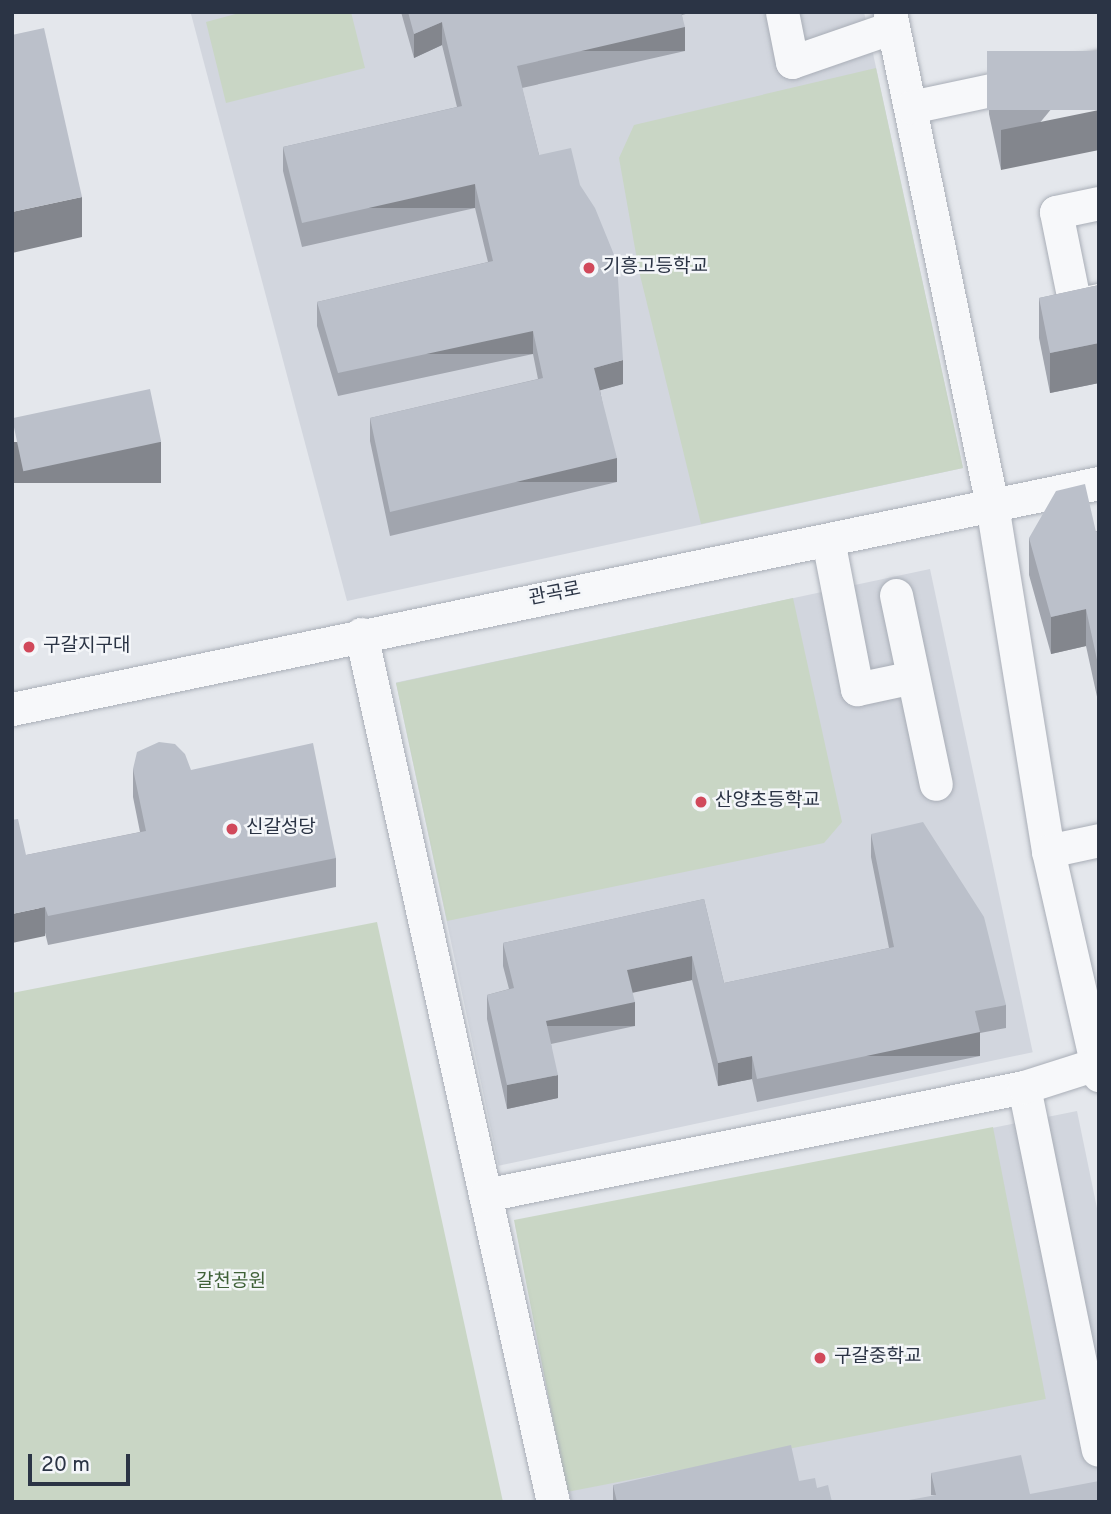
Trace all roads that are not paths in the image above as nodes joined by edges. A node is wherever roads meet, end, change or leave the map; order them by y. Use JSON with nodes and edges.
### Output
{"nodes":[{"id":1,"x":782,"y":12,"type":"edge"},
{"id":2,"x":892,"y":20,"type":"edge"},
{"id":3,"x":1099,"y":66,"type":"edge"},
{"id":4,"x":911,"y":107,"type":"junction"},
{"id":5,"x":1099,"y":203,"type":"edge"},
{"id":6,"x":1099,"y":300,"type":"edge"},
{"id":7,"x":1099,"y":483,"type":"edge"},
{"id":8,"x":992,"y":505,"type":"junction"},
{"id":9,"x":828,"y":540,"type":"junction"},
{"id":10,"x":896,"y":596,"type":"dead end"},
{"id":11,"x":361,"y":634,"type":"junction"},
{"id":12,"x":914,"y":677,"type":"junction"},
{"id":13,"x":12,"y":709,"type":"edge"},
{"id":14,"x":936,"y":784,"type":"dead end"},
{"id":15,"x":1099,"y":841,"type":"edge"},
{"id":16,"x":1048,"y":851,"type":"junction"},
{"id":17,"x":1098,"y":1069,"type":"edge"},
{"id":18,"x":1024,"y":1087,"type":"junction"},
{"id":19,"x":485,"y":1195,"type":"junction"},
{"id":20,"x":1098,"y":1450,"type":"edge"},
{"id":21,"x":553,"y":1502,"type":"edge"}],
"edges":[{"from":1,"to":2,"type":"street"},
{"from":2,"to":4,"type":"street"},
{"from":3,"to":4,"type":"street"},
{"from":4,"to":8,"type":"street"},
{"from":5,"to":6,"type":"street"},
{"from":7,"to":8,"type":"street","name":"관곡로"},
{"from":8,"to":9,"type":"street","name":"관곡로"},
{"from":8,"to":16,"type":"street"},
{"from":9,"to":11,"type":"street","name":"관곡로"},
{"from":9,"to":12,"type":"street"},
{"from":10,"to":12,"type":"street"},
{"from":11,"to":13,"type":"street","name":"관곡로"},
{"from":11,"to":19,"type":"street"},
{"from":12,"to":14,"type":"street"},
{"from":15,"to":16,"type":"street"},
{"from":16,"to":17,"type":"street"},
{"from":17,"to":18,"type":"street"},
{"from":18,"to":19,"type":"street"},
{"from":18,"to":20,"type":"street"},
{"from":19,"to":21,"type":"street"}]}
